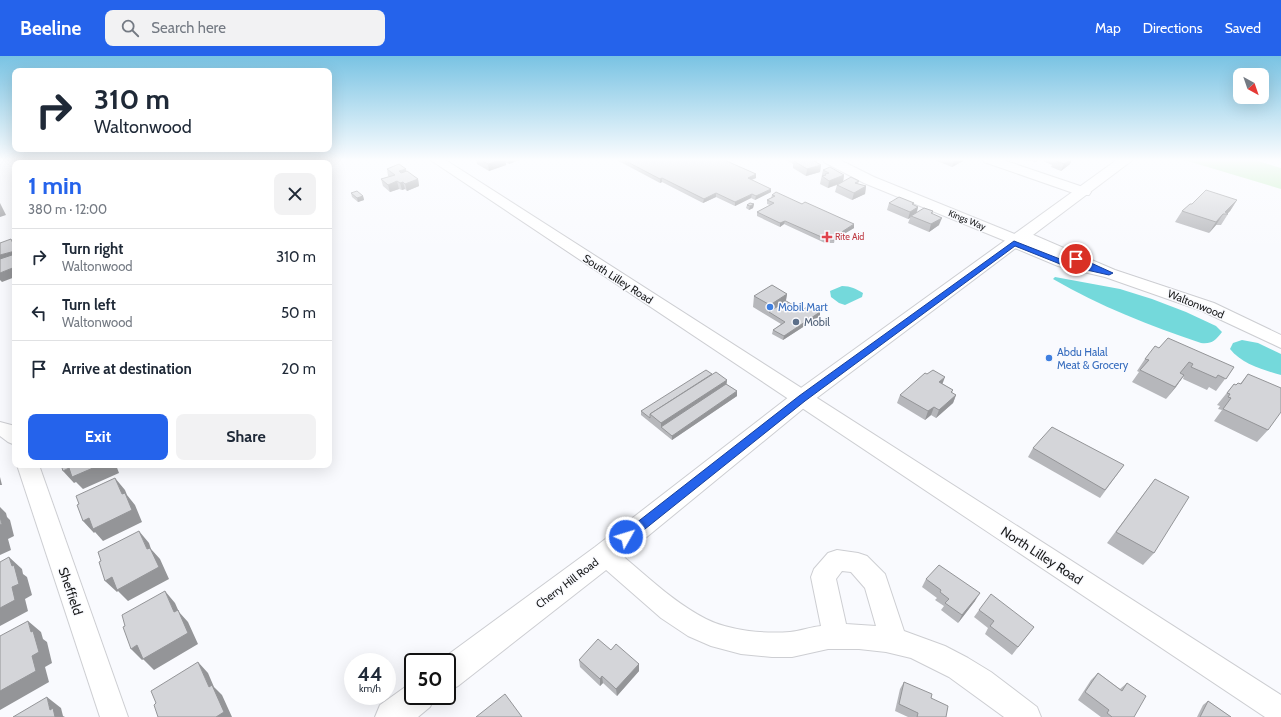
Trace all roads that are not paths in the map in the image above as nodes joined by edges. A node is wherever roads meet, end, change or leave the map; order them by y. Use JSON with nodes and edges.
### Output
{"nodes":[{"id":1,"x":482,"y":190,"type":"edge"},
{"id":2,"x":894,"y":190,"type":"edge"},
{"id":3,"x":1078,"y":190,"type":"edge"},
{"id":4,"x":1087,"y":190,"type":"edge"},
{"id":5,"x":1084,"y":192,"type":"junction"},
{"id":6,"x":1019,"y":240,"type":"junction"},
{"id":7,"x":1281,"y":342,"type":"edge"},
{"id":8,"x":802,"y":398,"type":"junction"},
{"id":9,"x":0,"y":429,"type":"edge"},
{"id":10,"x":12,"y":435,"type":"edge"},
{"id":11,"x":29,"y":468,"type":"edge"},
{"id":12,"x":605,"y":555,"type":"junction"},
{"id":13,"x":836,"y":637,"type":"junction"},
{"id":14,"x":894,"y":641,"type":"junction"},
{"id":15,"x":456,"y":668,"type":"edge"},
{"id":16,"x":1278,"y":703,"type":"edge"},
{"id":17,"x":407,"y":705,"type":"edge"},
{"id":18,"x":114,"y":717,"type":"edge"},
{"id":19,"x":392,"y":717,"type":"edge"},
{"id":20,"x":1027,"y":717,"type":"edge"}],
"edges":[{"from":1,"to":8,"type":"street","name":"South Lilley Road"},
{"from":2,"to":6,"type":"street","name":"Kings Way"},
{"from":3,"to":5,"type":"street"},
{"from":4,"to":5,"type":"main road","name":"Cherry Hill Road"},
{"from":5,"to":6,"type":"main road","name":"Cherry Hill Road"},
{"from":6,"to":7,"type":"street","name":"Waltonwood"},
{"from":6,"to":8,"type":"main road","name":"Cherry Hill Road"},
{"from":8,"to":12,"type":"main road","name":"Cherry Hill Road"},
{"from":8,"to":16,"type":"street","name":"North Lilley Road"},
{"from":9,"to":10,"type":"street"},
{"from":11,"to":18,"type":"street","name":"Sheffield"},
{"from":12,"to":13,"type":"street"},
{"from":12,"to":15,"type":"main road","name":"Cherry Hill Road"},
{"from":13,"to":14,"type":"street"},
{"from":13,"to":14,"type":"street"},
{"from":14,"to":20,"type":"street"},
{"from":17,"to":19,"type":"main road"}]}
